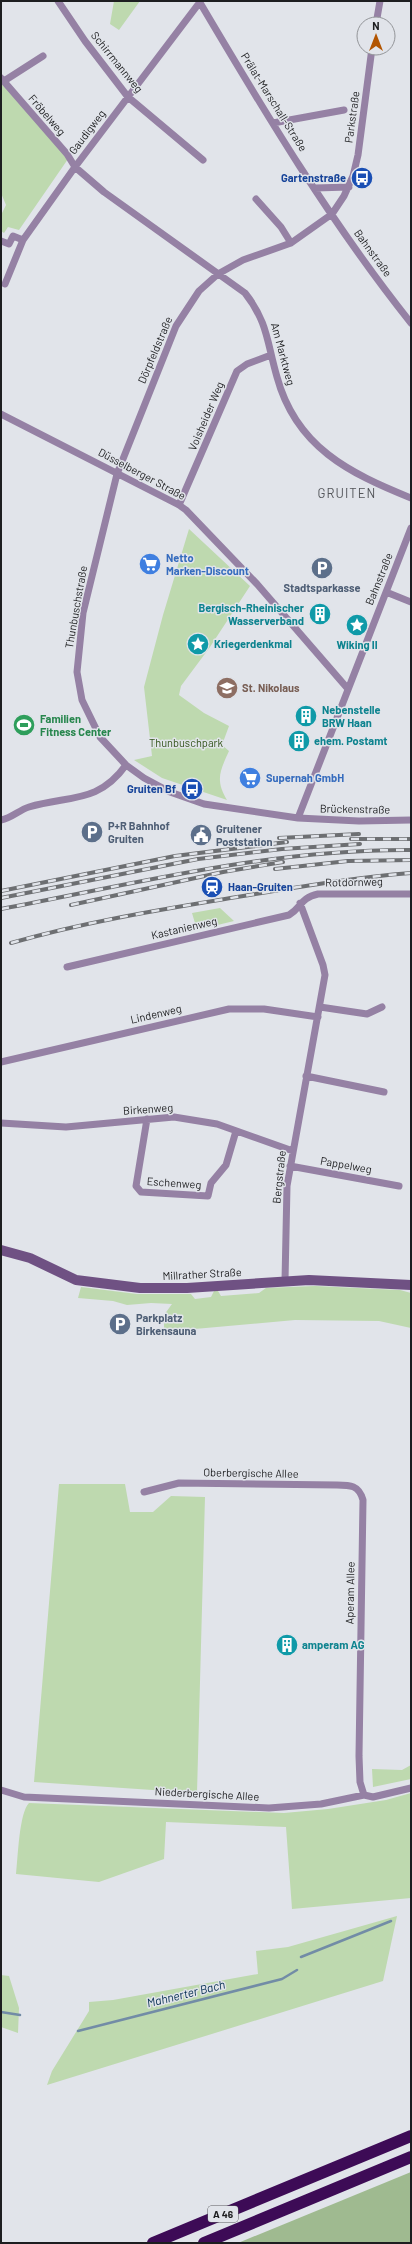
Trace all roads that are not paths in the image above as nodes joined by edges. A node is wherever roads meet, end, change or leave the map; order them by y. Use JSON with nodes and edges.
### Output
{"nodes":[{"id":1,"x":58,"y":1,"type":"edge"},
{"id":2,"x":380,"y":1,"type":"edge"},
{"id":3,"x":200,"y":2,"type":"edge"},
{"id":4,"x":377,"y":16,"type":"edge"},
{"id":5,"x":42,"y":56,"type":"dead end"},
{"id":6,"x":371,"y":56,"type":"edge"},
{"id":7,"x":3,"y":80,"type":"edge"},
{"id":8,"x":128,"y":96,"type":"junction"},
{"id":9,"x":344,"y":110,"type":"dead end"},
{"id":10,"x":273,"y":124,"type":"junction"},
{"id":11,"x":204,"y":160,"type":"dead end"},
{"id":12,"x":75,"y":167,"type":"junction"},
{"id":13,"x":349,"y":187,"type":"junction"},
{"id":14,"x":315,"y":188,"type":"junction"},
{"id":15,"x":256,"y":199,"type":"dead end"},
{"id":16,"x":332,"y":214,"type":"junction"},
{"id":17,"x":1,"y":240,"type":"edge"},
{"id":18,"x":23,"y":240,"type":"junction"},
{"id":19,"x":291,"y":243,"type":"junction"},
{"id":20,"x":9,"y":244,"type":"junction"},
{"id":21,"x":18,"y":248,"type":"junction"},
{"id":22,"x":218,"y":274,"type":"junction"},
{"id":23,"x":5,"y":284,"type":"dead end"},
{"id":24,"x":410,"y":320,"type":"edge"},
{"id":25,"x":271,"y":355,"type":"junction"},
{"id":26,"x":1,"y":414,"type":"edge"},
{"id":27,"x":116,"y":474,"type":"junction"},
{"id":28,"x":411,"y":498,"type":"edge"},
{"id":29,"x":179,"y":505,"type":"junction"},
{"id":30,"x":411,"y":528,"type":"edge"},
{"id":31,"x":386,"y":592,"type":"junction"},
{"id":32,"x":411,"y":602,"type":"edge"},
{"id":33,"x":348,"y":689,"type":"junction"},
{"id":34,"x":126,"y":765,"type":"junction"},
{"id":35,"x":298,"y":818,"type":"junction"},
{"id":36,"x":1,"y":820,"type":"edge"},
{"id":37,"x":411,"y":820,"type":"edge"},
{"id":38,"x":411,"y":894,"type":"edge"},
{"id":39,"x":300,"y":903,"type":"junction"},
{"id":40,"x":67,"y":967,"type":"dead end"},
{"id":41,"x":320,"y":1007,"type":"junction"},
{"id":42,"x":382,"y":1007,"type":"dead end"},
{"id":43,"x":318,"y":1016,"type":"junction"},
{"id":44,"x":1,"y":1062,"type":"edge"},
{"id":45,"x":306,"y":1076,"type":"junction"},
{"id":46,"x":384,"y":1092,"type":"dead end"},
{"id":47,"x":147,"y":1119,"type":"junction"},
{"id":48,"x":1,"y":1123,"type":"edge"},
{"id":49,"x":236,"y":1131,"type":"junction"},
{"id":50,"x":293,"y":1151,"type":"junction"},
{"id":51,"x":290,"y":1166,"type":"junction"},
{"id":52,"x":399,"y":1186,"type":"dead end"},
{"id":53,"x":1,"y":1250,"type":"edge"},
{"id":54,"x":285,"y":1281,"type":"junction"},
{"id":55,"x":411,"y":1285,"type":"edge"},
{"id":56,"x":358,"y":1489,"type":"joint"},
{"id":57,"x":144,"y":1492,"type":"dead end"},
{"id":58,"x":411,"y":1788,"type":"edge"},
{"id":59,"x":1,"y":1790,"type":"edge"},
{"id":60,"x":364,"y":1795,"type":"junction"},
{"id":61,"x":411,"y":2136,"type":"edge"},
{"id":62,"x":411,"y":2157,"type":"edge"},
{"id":63,"x":153,"y":2243,"type":"edge"},
{"id":64,"x":204,"y":2243,"type":"edge"}],
"edges":[{"from":1,"to":8,"type":"street","name":"Schirrmannweg"},
{"from":2,"to":4,"type":"street"},
{"from":3,"to":8,"type":"street","name":"Gaudigweg"},
{"from":3,"to":10,"type":"street","name":"Prälat-Marschall-Straße"},
{"from":5,"to":7,"type":"street"},
{"from":6,"to":13,"type":"street","name":"Parkstraße"},
{"from":7,"to":12,"type":"street","name":"Fröbelweg"},
{"from":8,"to":11,"type":"street","name":"Schirrmannweg"},
{"from":8,"to":12,"type":"street","name":"Gaudigweg"},
{"from":9,"to":10,"type":"street"},
{"from":10,"to":14,"type":"street","name":"Prälat-Marschall-Straße"},
{"from":12,"to":18,"type":"street","name":"Gaudigweg"},
{"from":12,"to":22,"type":"street","name":"Am Marktweg"},
{"from":13,"to":14,"type":"street"},
{"from":13,"to":16,"type":"street","name":"Parkstraße"},
{"from":14,"to":16,"type":"street","name":"Prälat-Marschall-Straße"},
{"from":15,"to":19,"type":"street"},
{"from":16,"to":19,"type":"street","name":"Dörpfeldstraße"},
{"from":16,"to":24,"type":"street","name":"Bahnstraße"},
{"from":17,"to":20,"type":"street"},
{"from":18,"to":20,"type":"street"},
{"from":18,"to":21,"type":"street","name":"Gaudigweg"},
{"from":19,"to":22,"type":"street","name":"Dörpfeldstraße"},
{"from":20,"to":21,"type":"street"},
{"from":21,"to":23,"type":"street","name":"Gaudigweg"},
{"from":22,"to":25,"type":"street","name":"Am Marktweg"},
{"from":22,"to":27,"type":"street","name":"Dörpfeldstraße"},
{"from":25,"to":28,"type":"street","name":"Am Marktweg"},
{"from":25,"to":29,"type":"street","name":"Voisheider Weg"},
{"from":26,"to":27,"type":"street","name":"Düsselberger Straße"},
{"from":27,"to":29,"type":"street","name":"Düsselberger Straße"},
{"from":27,"to":34,"type":"street","name":"Thunbuschstraße"},
{"from":29,"to":33,"type":"street","name":"Düsselberger Straße"},
{"from":30,"to":31,"type":"street","name":"Bahnstraße"},
{"from":31,"to":32,"type":"street"},
{"from":31,"to":33,"type":"street","name":"Bahnstraße"},
{"from":33,"to":35,"type":"street","name":"Bahnstraße"},
{"from":34,"to":35,"type":"street","name":"Thunbuschstraße"},
{"from":34,"to":36,"type":"street"},
{"from":35,"to":37,"type":"street","name":"Brückenstraße"},
{"from":38,"to":39,"type":"street","name":"Rotdornweg"},
{"from":39,"to":40,"type":"street","name":"Kastanienweg"},
{"from":39,"to":41,"type":"street","name":"Bergstraße"},
{"from":41,"to":42,"type":"street"},
{"from":41,"to":43,"type":"street","name":"Bergstraße"},
{"from":43,"to":44,"type":"street","name":"Lindenweg"},
{"from":43,"to":45,"type":"street","name":"Bergstraße"},
{"from":45,"to":46,"type":"street"},
{"from":45,"to":50,"type":"street","name":"Bergstraße"},
{"from":47,"to":48,"type":"street","name":"Birkenweg"},
{"from":47,"to":49,"type":"street","name":"Birkenweg"},
{"from":47,"to":49,"type":"street","name":"Eschenweg"},
{"from":49,"to":50,"type":"street","name":"Birkenweg"},
{"from":50,"to":51,"type":"street","name":"Bergstraße"},
{"from":51,"to":52,"type":"street","name":"Pappelweg"},
{"from":51,"to":54,"type":"street","name":"Bergstraße"},
{"from":53,"to":54,"type":"main road","name":"Millrather Straße"},
{"from":54,"to":55,"type":"main road","name":"Millrather Straße"},
{"from":56,"to":57,"type":"street","name":"Oberbergische Allee"},
{"from":56,"to":60,"type":"street","name":"Aperam Allee"},
{"from":58,"to":60,"type":"street","name":"Niederbergische Allee"},
{"from":59,"to":60,"type":"street","name":"Niederbergische Allee"},
{"from":61,"to":63,"type":"highway","number":"A 46"},
{"from":62,"to":64,"type":"highway","number":"A 46"}]}
